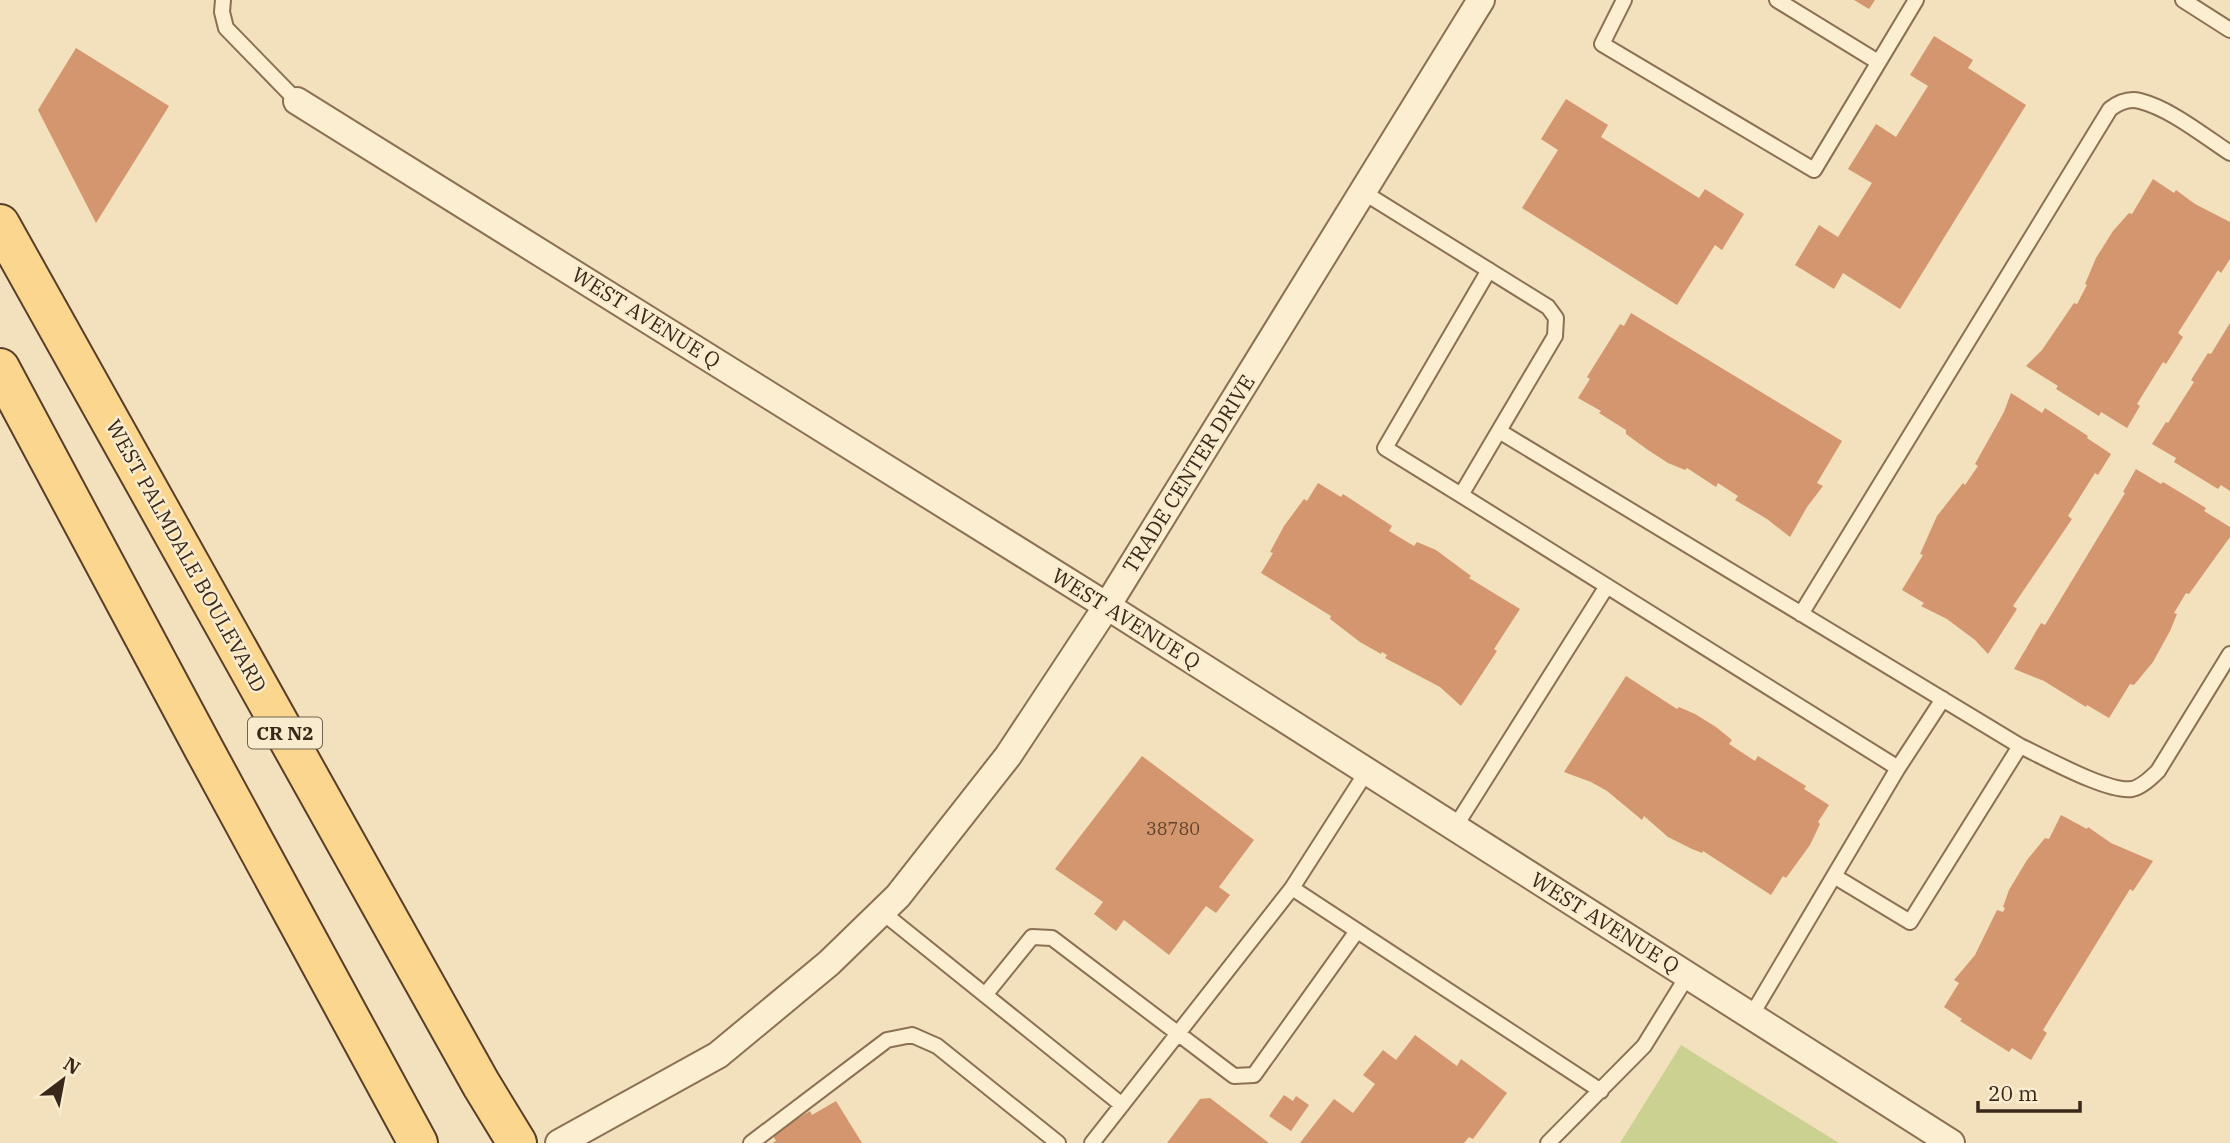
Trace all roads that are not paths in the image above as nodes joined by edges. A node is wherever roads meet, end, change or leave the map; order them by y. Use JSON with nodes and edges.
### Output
{"nodes":[{"id":1,"x":223,"y":0,"type":"edge"},
{"id":2,"x":1482,"y":0,"type":"edge"},
{"id":3,"x":1624,"y":0,"type":"edge"},
{"id":4,"x":1777,"y":0,"type":"edge"},
{"id":5,"x":1916,"y":0,"type":"edge"},
{"id":6,"x":2183,"y":0,"type":"edge"},
{"id":7,"x":2230,"y":30,"type":"edge"},
{"id":8,"x":1878,"y":62,"type":"junction"},
{"id":9,"x":297,"y":101,"type":"joint"},
{"id":10,"x":2230,"y":153,"type":"edge"},
{"id":11,"x":1363,"y":192,"type":"junction"},
{"id":12,"x":0,"y":224,"type":"edge"},
{"id":13,"x":1489,"y":270,"type":"junction"},
{"id":14,"x":0,"y":368,"type":"edge"},
{"id":15,"x":1499,"y":431,"type":"junction"},
{"id":16,"x":1461,"y":495,"type":"junction"},
{"id":17,"x":1607,"y":586,"type":"junction"},
{"id":18,"x":1107,"y":606,"type":"junction"},
{"id":19,"x":1801,"y":614,"type":"junction"},
{"id":20,"x":2230,"y":654,"type":"edge"},
{"id":21,"x":1943,"y":699,"type":"junction"},
{"id":22,"x":2020,"y":746,"type":"junction"},
{"id":23,"x":1898,"y":768,"type":"junction"},
{"id":24,"x":1367,"y":771,"type":"junction"},
{"id":25,"x":1455,"y":827,"type":"junction"},
{"id":26,"x":1834,"y":876,"type":"junction"},
{"id":27,"x":1292,"y":888,"type":"junction"},
{"id":28,"x":882,"y":912,"type":"junction"},
{"id":29,"x":1357,"y":931,"type":"junction"},
{"id":30,"x":1688,"y":975,"type":"junction"},
{"id":31,"x":985,"y":995,"type":"junction"},
{"id":32,"x":1751,"y":1016,"type":"junction"},
{"id":33,"x":1178,"y":1033,"type":"junction"},
{"id":34,"x":1601,"y":1091,"type":"junction"},
{"id":35,"x":1122,"y":1105,"type":"junction"},
{"id":36,"x":418,"y":1143,"type":"edge"},
{"id":37,"x":517,"y":1143,"type":"edge"},
{"id":38,"x":559,"y":1143,"type":"edge"},
{"id":39,"x":751,"y":1143,"type":"edge"},
{"id":40,"x":1058,"y":1143,"type":"edge"},
{"id":41,"x":1092,"y":1143,"type":"edge"},
{"id":42,"x":1548,"y":1143,"type":"edge"},
{"id":43,"x":1951,"y":1143,"type":"edge"}],
"edges":[{"from":1,"to":9,"type":"lane"},
{"from":2,"to":11,"type":"street","name":"TRADE CENTER DRIVE"},
{"from":3,"to":8,"type":"lane"},
{"from":4,"to":8,"type":"lane"},
{"from":5,"to":8,"type":"lane"},
{"from":6,"to":7,"type":"lane"},
{"from":9,"to":18,"type":"street","name":"WEST AVENUE Q"},
{"from":10,"to":19,"type":"lane"},
{"from":11,"to":13,"type":"lane"},
{"from":11,"to":18,"type":"street","name":"TRADE CENTER DRIVE"},
{"from":12,"to":37,"type":"main road","name":"WEST PALMDALE BOULEVARD","number":"CR N2"},
{"from":13,"to":15,"type":"lane"},
{"from":13,"to":16,"type":"lane"},
{"from":14,"to":36,"type":"main road"},
{"from":15,"to":16,"type":"lane"},
{"from":15,"to":19,"type":"lane"},
{"from":16,"to":17,"type":"lane"},
{"from":17,"to":23,"type":"lane"},
{"from":17,"to":25,"type":"lane"},
{"from":18,"to":24,"type":"street","name":"WEST AVENUE Q"},
{"from":18,"to":28,"type":"street","name":"TRADE CENTER DRIVE"},
{"from":19,"to":21,"type":"lane"},
{"from":20,"to":22,"type":"lane"},
{"from":21,"to":22,"type":"lane"},
{"from":21,"to":23,"type":"lane"},
{"from":22,"to":26,"type":"lane"},
{"from":23,"to":26,"type":"lane"},
{"from":24,"to":25,"type":"street","name":"WEST AVENUE Q"},
{"from":24,"to":27,"type":"lane"},
{"from":25,"to":30,"type":"street","name":"WEST AVENUE Q"},
{"from":26,"to":32,"type":"lane"},
{"from":27,"to":29,"type":"lane"},
{"from":27,"to":33,"type":"lane"},
{"from":28,"to":31,"type":"lane"},
{"from":28,"to":38,"type":"street","name":"TRADE CENTER DRIVE"},
{"from":29,"to":33,"type":"lane"},
{"from":29,"to":34,"type":"lane"},
{"from":30,"to":32,"type":"street","name":"WEST AVENUE Q"},
{"from":30,"to":34,"type":"lane"},
{"from":31,"to":33,"type":"lane"},
{"from":31,"to":35,"type":"lane"},
{"from":32,"to":43,"type":"street","name":"WEST AVENUE Q"},
{"from":33,"to":35,"type":"lane"},
{"from":34,"to":42,"type":"lane"},
{"from":35,"to":41,"type":"lane"},
{"from":39,"to":40,"type":"lane"}]}
